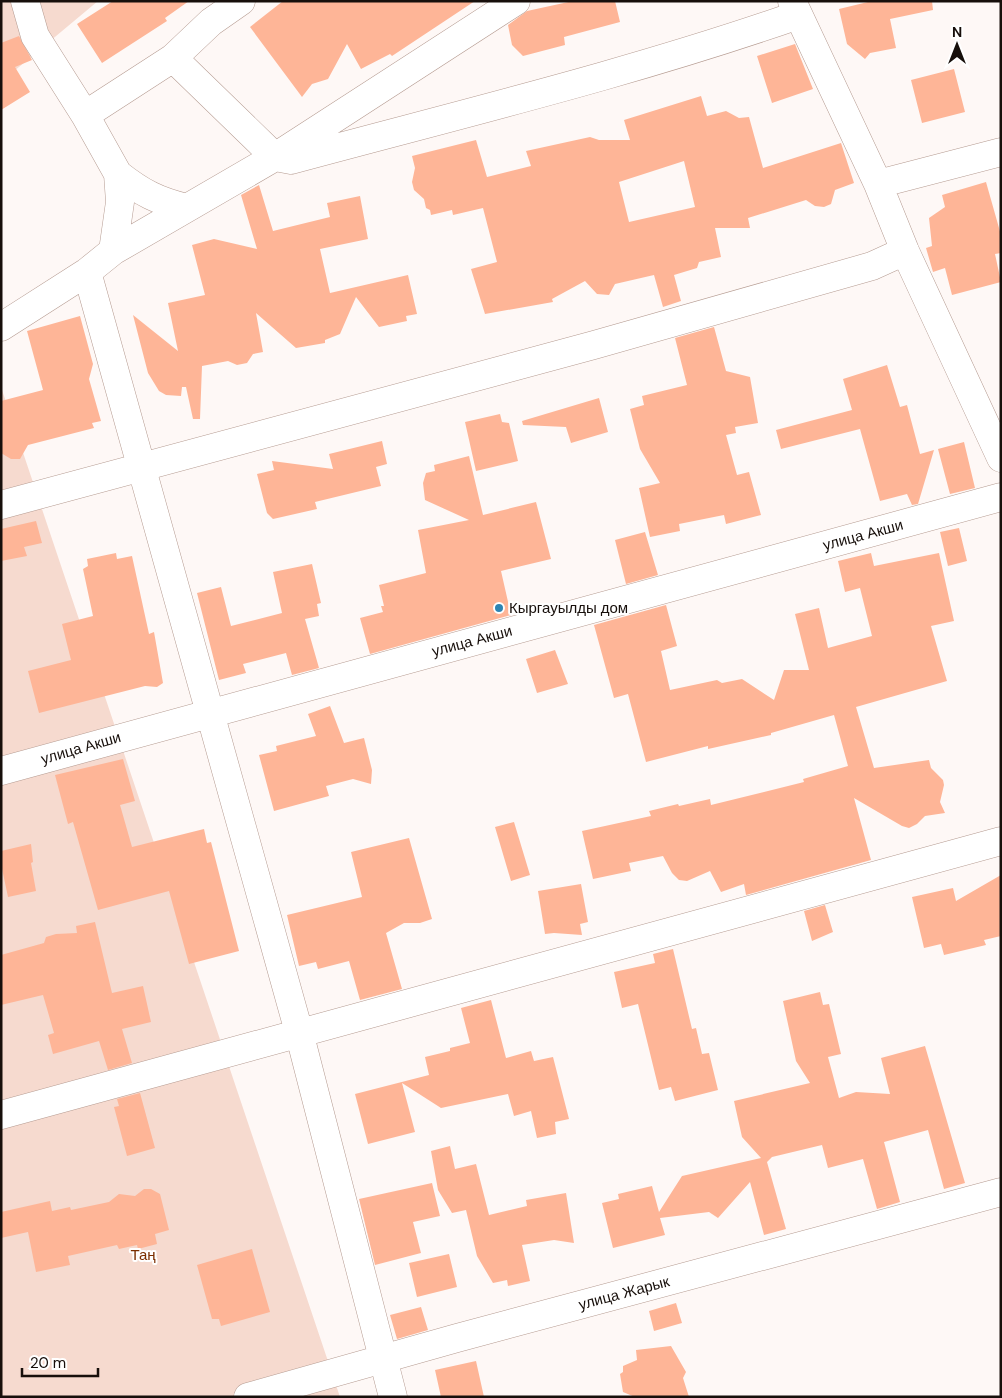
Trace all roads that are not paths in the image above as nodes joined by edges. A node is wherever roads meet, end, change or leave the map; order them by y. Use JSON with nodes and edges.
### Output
{"nodes":[{"id":1,"x":26,"y":1,"type":"edge"},
{"id":2,"x":241,"y":1,"type":"edge"},
{"id":3,"x":516,"y":1,"type":"edge"},
{"id":4,"x":795,"y":8,"type":"edge"},
{"id":5,"x":173,"y":58,"type":"junction"},
{"id":6,"x":85,"y":115,"type":"junction"},
{"id":7,"x":1001,"y":152,"type":"edge"},
{"id":8,"x":275,"y":157,"type":"junction"},
{"id":9,"x":118,"y":174,"type":"junction"},
{"id":10,"x":878,"y":184,"type":"junction"},
{"id":11,"x":188,"y":208,"type":"junction"},
{"id":12,"x":113,"y":250,"type":"junction"},
{"id":13,"x":905,"y":251,"type":"junction"},
{"id":14,"x":87,"y":272,"type":"junction"},
{"id":15,"x":1,"y":326,"type":"edge"},
{"id":16,"x":1001,"y":458,"type":"edge"},
{"id":17,"x":142,"y":466,"type":"junction"},
{"id":18,"x":1001,"y":497,"type":"edge"},
{"id":19,"x":1,"y":505,"type":"edge"},
{"id":20,"x":209,"y":713,"type":"junction"},
{"id":21,"x":1,"y":771,"type":"edge"},
{"id":22,"x":1001,"y":841,"type":"edge"},
{"id":23,"x":298,"y":1032,"type":"junction"},
{"id":24,"x":1,"y":1115,"type":"edge"},
{"id":25,"x":1001,"y":1192,"type":"edge"},
{"id":26,"x":382,"y":1359,"type":"junction"},
{"id":27,"x":248,"y":1397,"type":"edge"},
{"id":28,"x":393,"y":1397,"type":"edge"}],
"edges":[{"from":1,"to":6,"type":"street"},
{"from":2,"to":5,"type":"street"},
{"from":3,"to":8,"type":"street"},
{"from":4,"to":8,"type":"street"},
{"from":4,"to":10,"type":"street"},
{"from":5,"to":6,"type":"street"},
{"from":5,"to":8,"type":"street"},
{"from":6,"to":9,"type":"street"},
{"from":7,"to":10,"type":"street"},
{"from":8,"to":11,"type":"street"},
{"from":9,"to":11,"type":"street"},
{"from":9,"to":12,"type":"street"},
{"from":10,"to":13,"type":"street"},
{"from":11,"to":12,"type":"street"},
{"from":12,"to":14,"type":"street"},
{"from":13,"to":16,"type":"street"},
{"from":13,"to":17,"type":"street"},
{"from":14,"to":15,"type":"street"},
{"from":14,"to":17,"type":"street"},
{"from":17,"to":19,"type":"street"},
{"from":17,"to":20,"type":"street"},
{"from":18,"to":20,"type":"street","name":"улица Акши"},
{"from":20,"to":21,"type":"street","name":"улица Акши"},
{"from":20,"to":23,"type":"street"},
{"from":22,"to":23,"type":"street"},
{"from":23,"to":24,"type":"street"},
{"from":23,"to":26,"type":"street"},
{"from":25,"to":26,"type":"street","name":"улица Жарык"},
{"from":26,"to":27,"type":"street","name":"улица Жарык"},
{"from":26,"to":28,"type":"street"}]}
